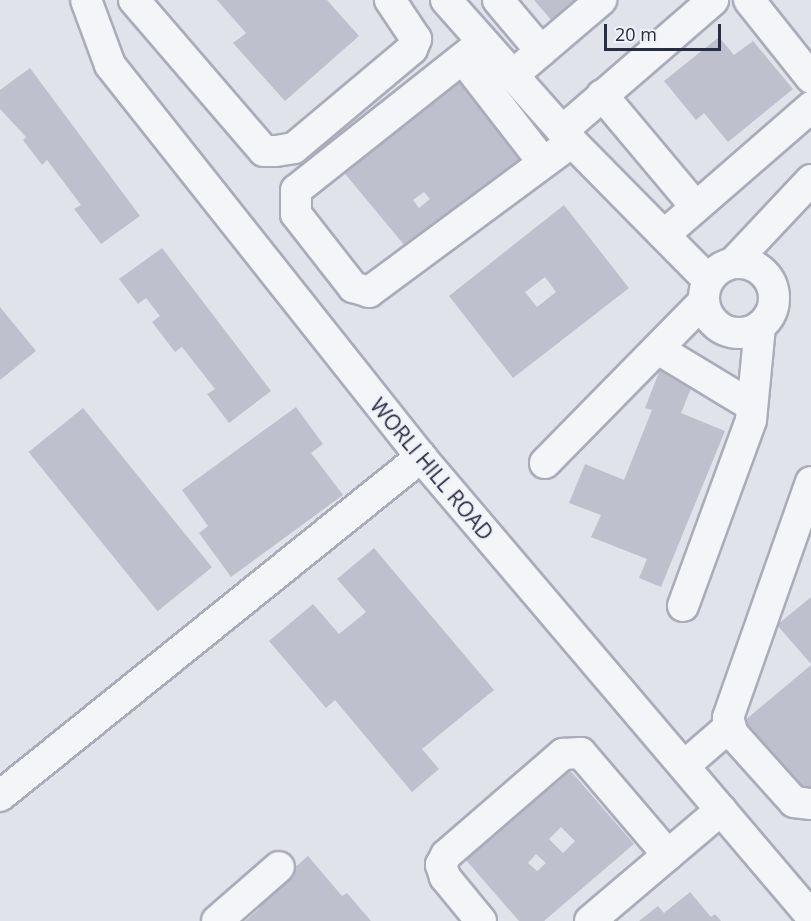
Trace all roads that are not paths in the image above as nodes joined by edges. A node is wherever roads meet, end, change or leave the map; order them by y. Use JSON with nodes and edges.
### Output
{"nodes":[{"id":1,"x":86,"y":0,"type":"edge"},
{"id":2,"x":134,"y":0,"type":"edge"},
{"id":3,"x":446,"y":0,"type":"edge"},
{"id":4,"x":498,"y":0,"type":"edge"},
{"id":5,"x":601,"y":0,"type":"edge"},
{"id":6,"x":713,"y":0,"type":"edge"},
{"id":7,"x":749,"y":0,"type":"edge"},
{"id":8,"x":394,"y":1,"type":"edge"},
{"id":9,"x":473,"y":51,"type":"junction"},
{"id":10,"x":542,"y":51,"type":"junction"},
{"id":11,"x":513,"y":75,"type":"junction"},
{"id":12,"x":811,"y":78,"type":"edge"},
{"id":13,"x":602,"y":96,"type":"junction"},
{"id":14,"x":811,"y":107,"type":"edge"},
{"id":15,"x":567,"y":137,"type":"junction"},
{"id":16,"x":543,"y":162,"type":"junction"},
{"id":17,"x":811,"y":180,"type":"edge"},
{"id":18,"x":696,"y":207,"type":"junction"},
{"id":19,"x":664,"y":236,"type":"junction"},
{"id":20,"x":733,"y":263,"type":"junction"},
{"id":21,"x":706,"y":291,"type":"junction"},
{"id":22,"x":760,"y":327,"type":"junction"},
{"id":23,"x":658,"y":349,"type":"junction"},
{"id":24,"x":752,"y":406,"type":"junction"},
{"id":25,"x":421,"y":457,"type":"junction"},
{"id":26,"x":545,"y":463,"type":"dead end"},
{"id":27,"x":811,"y":482,"type":"edge"},
{"id":28,"x":682,"y":606,"type":"dead end"},
{"id":29,"x":729,"y":728,"type":"junction"},
{"id":30,"x":684,"y":766,"type":"junction"},
{"id":31,"x":0,"y":796,"type":"edge"},
{"id":32,"x":811,"y":804,"type":"edge"},
{"id":33,"x":721,"y":810,"type":"junction"},
{"id":34,"x":668,"y":855,"type":"junction"},
{"id":35,"x":279,"y":867,"type":"dead end"},
{"id":36,"x":811,"y":916,"type":"edge"},
{"id":37,"x":218,"y":921,"type":"edge"},
{"id":38,"x":481,"y":921,"type":"edge"},
{"id":39,"x":590,"y":921,"type":"edge"}],
"edges":[{"from":1,"to":25,"type":"street","name":"WORLI HILL ROAD"},
{"from":2,"to":8,"type":"street"},
{"from":3,"to":9,"type":"street"},
{"from":4,"to":10,"type":"street"},
{"from":5,"to":10,"type":"street"},
{"from":6,"to":13,"type":"street"},
{"from":7,"to":12,"type":"street"},
{"from":9,"to":11,"type":"street"},
{"from":9,"to":16,"type":"street"},
{"from":9,"to":16,"type":"street"},
{"from":10,"to":11,"type":"street"},
{"from":11,"to":15,"type":"street"},
{"from":13,"to":15,"type":"street"},
{"from":13,"to":18,"type":"street"},
{"from":14,"to":18,"type":"street"},
{"from":15,"to":16,"type":"street"},
{"from":15,"to":19,"type":"street"},
{"from":17,"to":20,"type":"street"},
{"from":18,"to":19,"type":"street"},
{"from":19,"to":21,"type":"street"},
{"from":20,"to":21,"type":"street"},
{"from":20,"to":22,"type":"street"},
{"from":21,"to":22,"type":"street"},
{"from":21,"to":23,"type":"street"},
{"from":22,"to":24,"type":"street"},
{"from":23,"to":24,"type":"street"},
{"from":23,"to":26,"type":"street"},
{"from":24,"to":28,"type":"street"},
{"from":25,"to":30,"type":"street","name":"WORLI HILL ROAD"},
{"from":25,"to":31,"type":"street"},
{"from":27,"to":29,"type":"street"},
{"from":29,"to":30,"type":"street"},
{"from":29,"to":32,"type":"street"},
{"from":30,"to":33,"type":"street","name":"WORLI HILL ROAD"},
{"from":33,"to":34,"type":"street"},
{"from":33,"to":36,"type":"street","name":"WORLI HILL ROAD"},
{"from":34,"to":38,"type":"street"},
{"from":34,"to":39,"type":"street"},
{"from":35,"to":37,"type":"street"}]}
